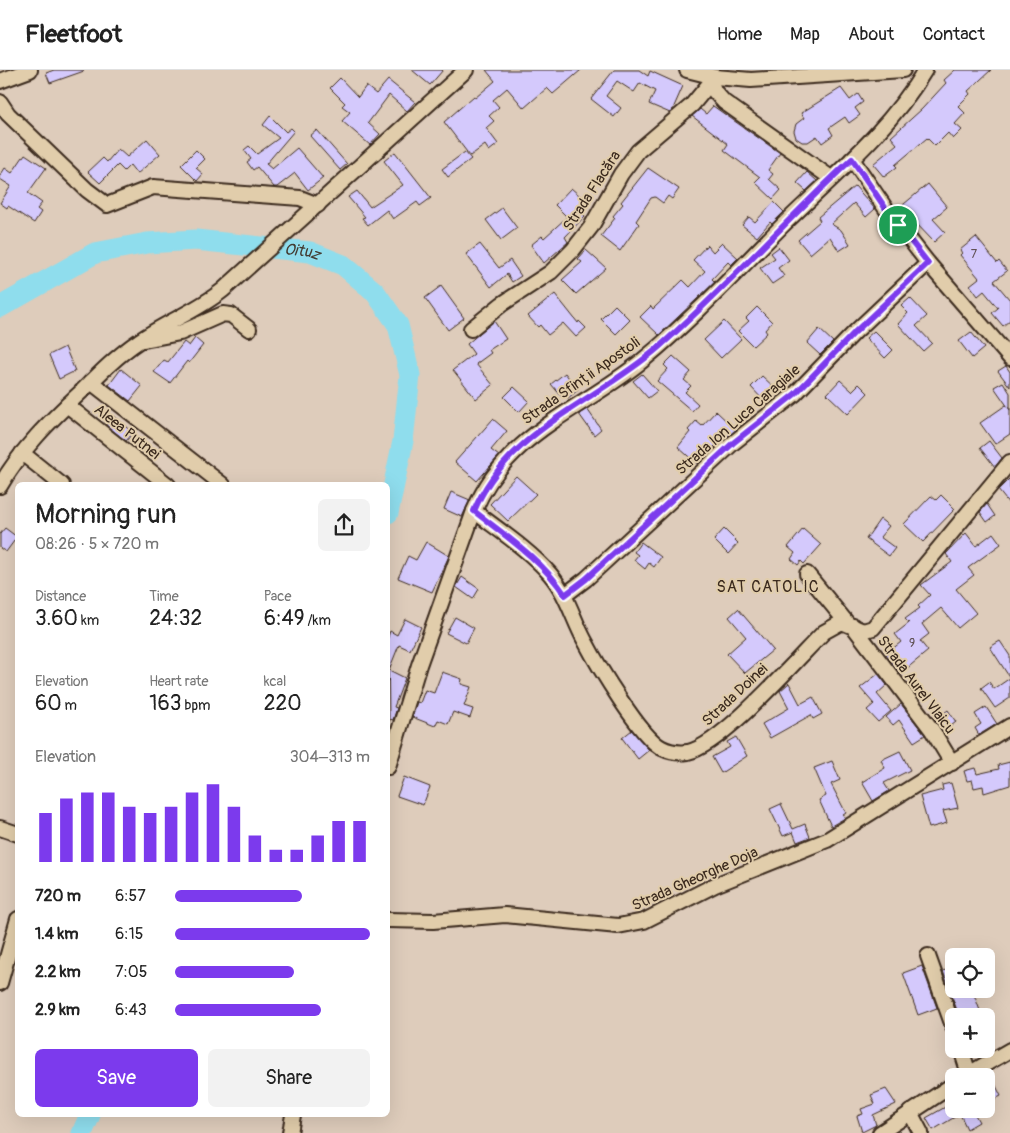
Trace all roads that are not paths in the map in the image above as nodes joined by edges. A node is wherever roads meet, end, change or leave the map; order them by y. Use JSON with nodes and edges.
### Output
{"nodes":[{"id":1,"x":30,"y":70,"type":"edge"},
{"id":2,"x":466,"y":70,"type":"edge"},
{"id":3,"x":687,"y":70,"type":"edge"},
{"id":4,"x":903,"y":70,"type":"edge"},
{"id":5,"x":925,"y":70,"type":"edge"},
{"id":6,"x":857,"y":72,"type":"edge"},
{"id":7,"x":713,"y":80,"type":"junction"},
{"id":8,"x":0,"y":81,"type":"edge"},
{"id":9,"x":2,"y":108,"type":"edge"},
{"id":10,"x":852,"y":159,"type":"junction"},
{"id":11,"x":831,"y":178,"type":"junction"},
{"id":12,"x":315,"y":208,"type":"junction"},
{"id":13,"x":928,"y":263,"type":"junction"},
{"id":14,"x":249,"y":329,"type":"dead end"},
{"id":15,"x":472,"y":329,"type":"dead end"},
{"id":16,"x":138,"y":341,"type":"junction"},
{"id":17,"x":1010,"y":358,"type":"edge"},
{"id":18,"x":91,"y":382,"type":"junction"},
{"id":19,"x":67,"y":405,"type":"junction"},
{"id":20,"x":22,"y":453,"type":"junction"},
{"id":21,"x":1010,"y":462,"type":"edge"},
{"id":22,"x":58,"y":482,"type":"edge"},
{"id":23,"x":164,"y":482,"type":"edge"},
{"id":24,"x":219,"y":482,"type":"edge"},
{"id":25,"x":0,"y":486,"type":"edge"},
{"id":26,"x":474,"y":511,"type":"junction"},
{"id":27,"x":807,"y":574,"type":"dead end"},
{"id":28,"x":565,"y":595,"type":"junction"},
{"id":29,"x":850,"y":624,"type":"junction"},
{"id":30,"x":1010,"y":726,"type":"edge"},
{"id":31,"x":390,"y":760,"type":"edge"},
{"id":32,"x":952,"y":763,"type":"junction"},
{"id":33,"x":0,"y":828,"type":"edge"},
{"id":34,"x":15,"y":833,"type":"edge"},
{"id":35,"x":390,"y":920,"type":"edge"},
{"id":36,"x":15,"y":930,"type":"edge"},
{"id":37,"x":928,"y":956,"type":"dead end"},
{"id":38,"x":0,"y":979,"type":"edge"},
{"id":39,"x":947,"y":1008,"type":"edge"},
{"id":40,"x":1010,"y":1050,"type":"edge"},
{"id":41,"x":979,"y":1068,"type":"edge"},
{"id":42,"x":945,"y":1090,"type":"edge"},
{"id":43,"x":910,"y":1112,"type":"junction"},
{"id":44,"x":293,"y":1117,"type":"edge"},
{"id":45,"x":290,"y":1133,"type":"edge"},
{"id":46,"x":880,"y":1133,"type":"edge"},
{"id":47,"x":921,"y":1133,"type":"edge"}],
"edges":[{"from":1,"to":8,"type":"street"},
{"from":2,"to":12,"type":"street"},
{"from":3,"to":7,"type":"street"},
{"from":4,"to":6,"type":"street"},
{"from":5,"to":10,"type":"street","name":"Strada Sfinții Apostoli"},
{"from":6,"to":7,"type":"street"},
{"from":7,"to":11,"type":"street"},
{"from":7,"to":15,"type":"street","name":"Strada Flacăra"},
{"from":9,"to":12,"type":"street"},
{"from":10,"to":11,"type":"street","name":"Strada Sfinții Apostoli"},
{"from":10,"to":13,"type":"street"},
{"from":11,"to":26,"type":"street","name":"Strada Sfinții Apostoli"},
{"from":12,"to":16,"type":"street"},
{"from":13,"to":17,"type":"street"},
{"from":13,"to":28,"type":"street","name":"Strada Ion Luca Caragiale"},
{"from":14,"to":16,"type":"street"},
{"from":16,"to":18,"type":"street"},
{"from":18,"to":19,"type":"street"},
{"from":18,"to":24,"type":"street"},
{"from":19,"to":20,"type":"street"},
{"from":19,"to":23,"type":"street","name":"Aleea Putnei"},
{"from":20,"to":22,"type":"street"},
{"from":20,"to":25,"type":"street"},
{"from":21,"to":29,"type":"street","name":"Strada Doinei"},
{"from":26,"to":28,"type":"street","name":"Strada Doinei"},
{"from":26,"to":31,"type":"street","name":"Strada Sfinții Apostoli"},
{"from":27,"to":29,"type":"street","name":"Strada Aurel Vlaicu"},
{"from":28,"to":29,"type":"street","name":"Strada Doinei"},
{"from":29,"to":32,"type":"street","name":"Strada Aurel Vlaicu"},
{"from":30,"to":32,"type":"street","name":"Strada Gheorghe Doja"},
{"from":32,"to":35,"type":"street","name":"Strada Gheorghe Doja"},
{"from":33,"to":34,"type":"street"},
{"from":36,"to":38,"type":"street"},
{"from":37,"to":39,"type":"street"},
{"from":40,"to":41,"type":"street"},
{"from":42,"to":43,"type":"street"},
{"from":43,"to":46,"type":"street"},
{"from":43,"to":47,"type":"street"},
{"from":44,"to":45,"type":"street"}]}
